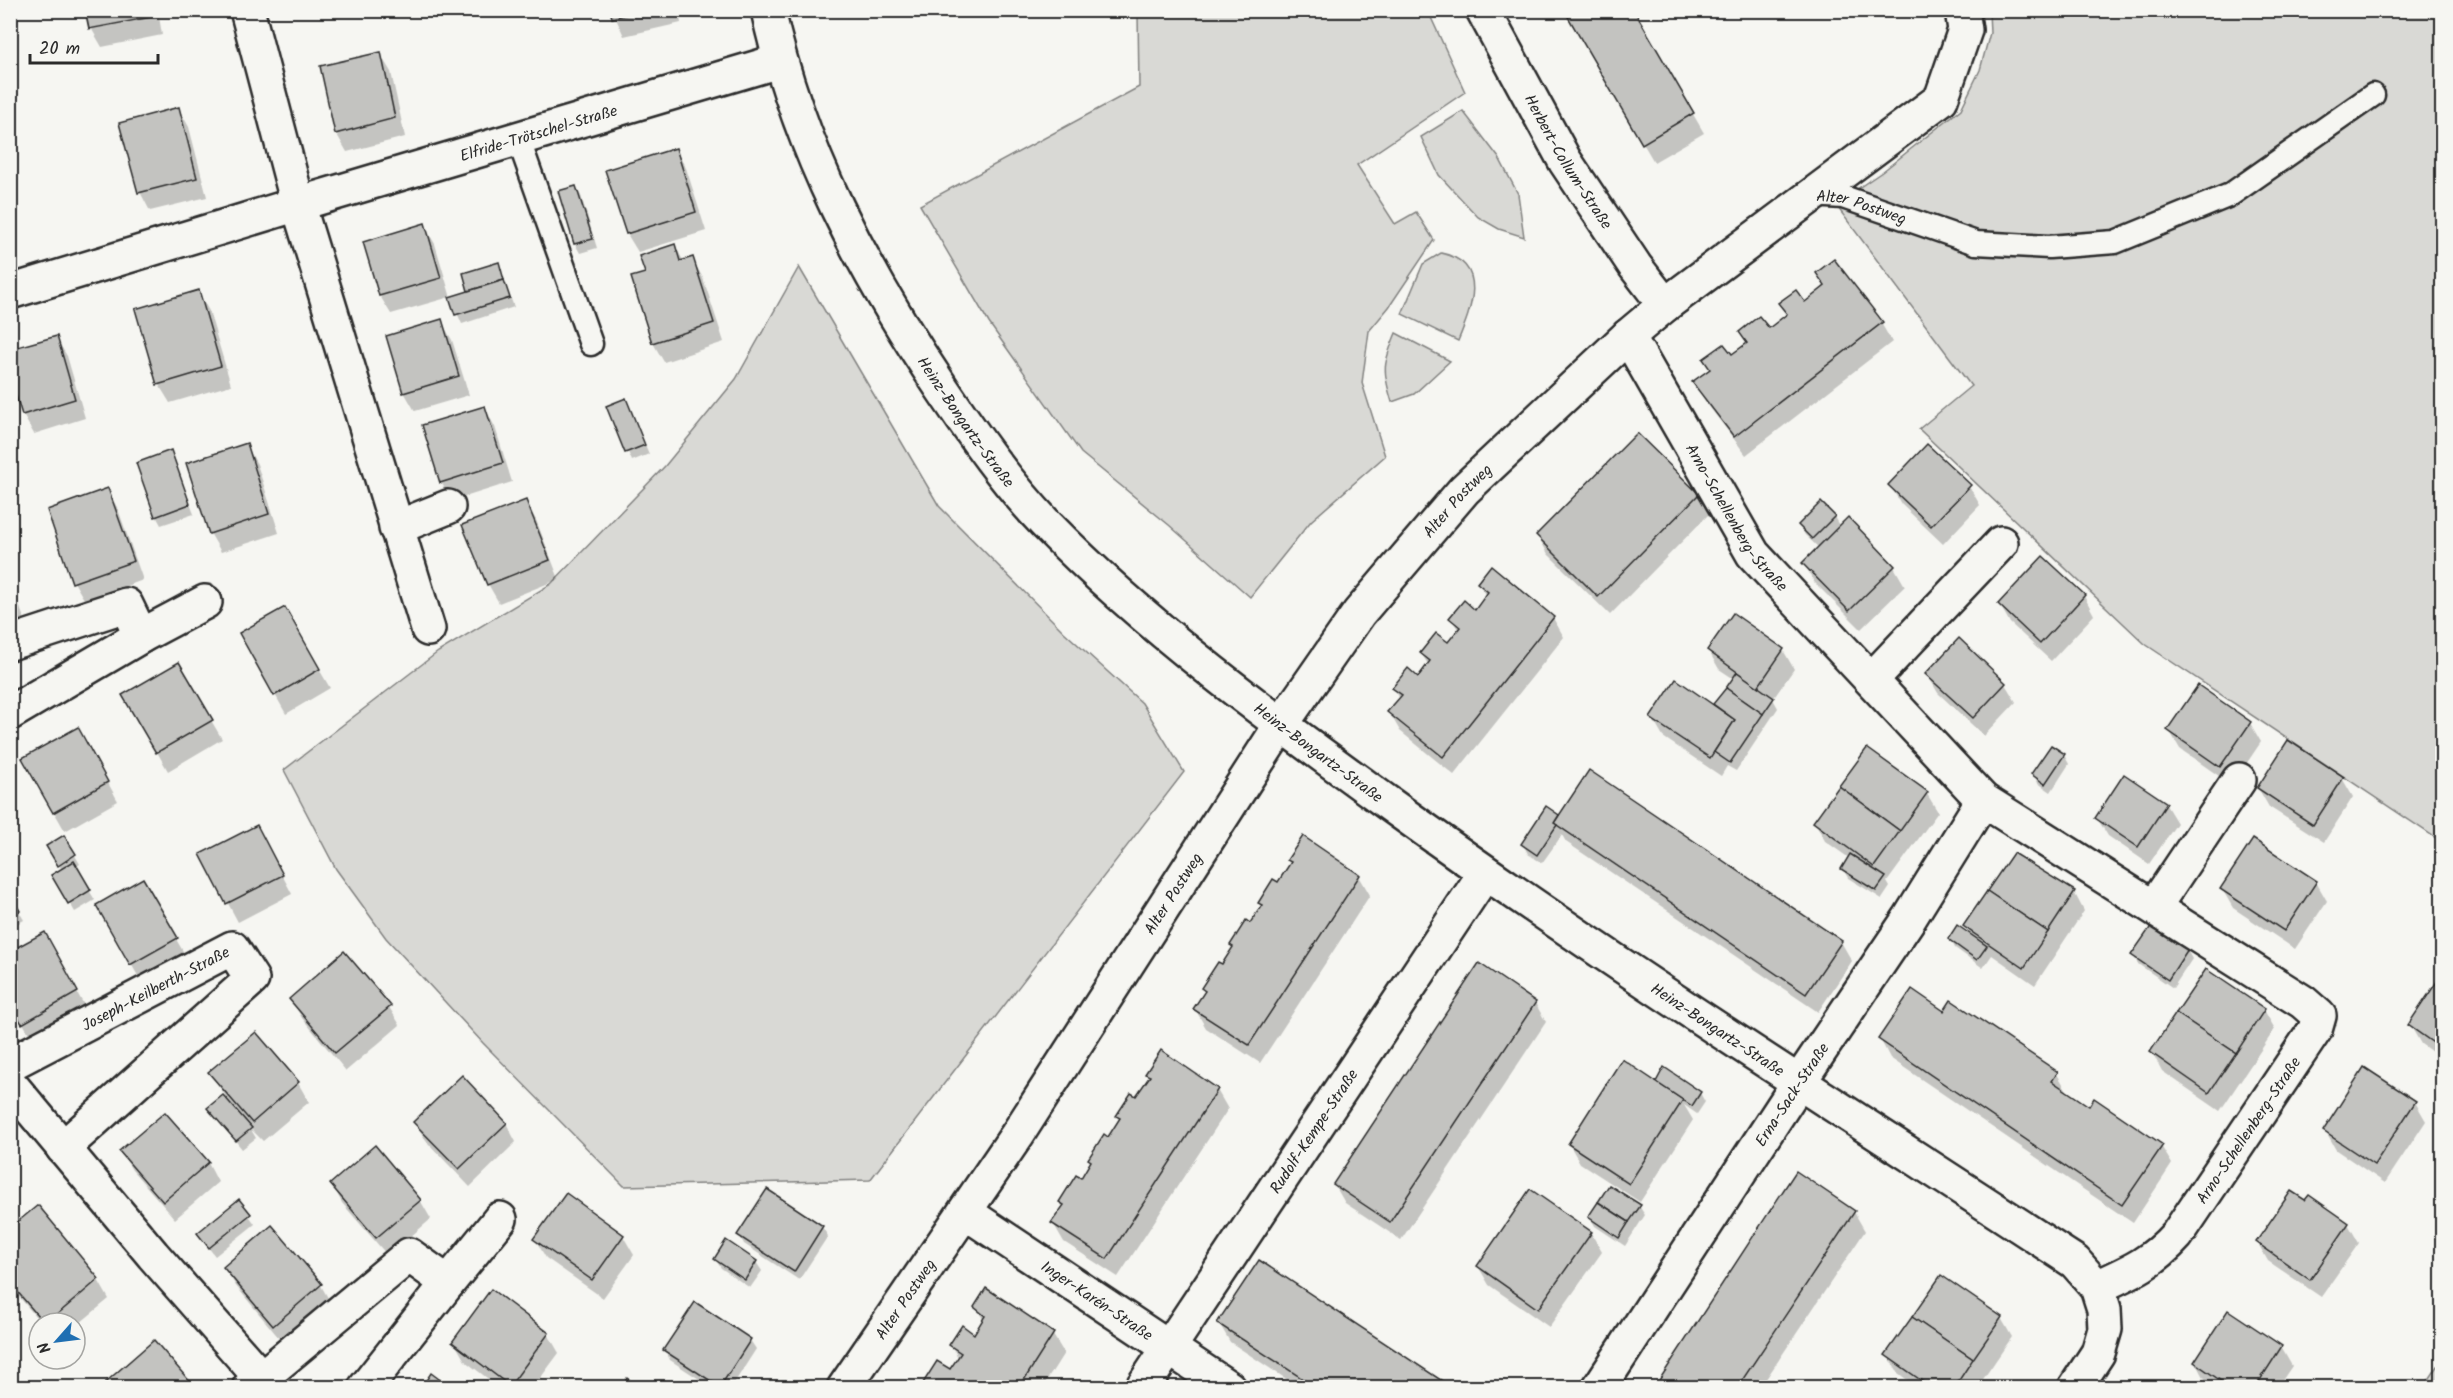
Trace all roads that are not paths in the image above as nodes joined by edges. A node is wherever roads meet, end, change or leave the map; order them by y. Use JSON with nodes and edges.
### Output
{"nodes":[{"id":1,"x":247,"y":10,"type":"edge"},
{"id":2,"x":768,"y":10,"type":"edge"},
{"id":3,"x":1483,"y":10,"type":"edge"},
{"id":4,"x":1962,"y":10,"type":"edge"},
{"id":5,"x":779,"y":61,"type":"junction"},
{"id":6,"x":2373,"y":95,"type":"dead end"},
{"id":7,"x":518,"y":138,"type":"junction"},
{"id":8,"x":1811,"y":195,"type":"junction"},
{"id":9,"x":298,"y":204,"type":"junction"},
{"id":10,"x":10,"y":292,"type":"edge"},
{"id":11,"x":1665,"y":305,"type":"junction"},
{"id":12,"x":1628,"y":336,"type":"junction"},
{"id":13,"x":591,"y":344,"type":"dead end"},
{"id":14,"x":448,"y":507,"type":"dead end"},
{"id":15,"x":396,"y":528,"type":"junction"},
{"id":16,"x":2001,"y":543,"type":"dead end"},
{"id":17,"x":205,"y":602,"type":"dead end"},
{"id":18,"x":428,"y":629,"type":"dead end"},
{"id":19,"x":141,"y":636,"type":"junction"},
{"id":20,"x":10,"y":643,"type":"edge"},
{"id":21,"x":1872,"y":680,"type":"junction"},
{"id":22,"x":10,"y":713,"type":"edge"},
{"id":23,"x":1281,"y":725,"type":"junction"},
{"id":24,"x":2239,"y":780,"type":"dead end"},
{"id":25,"x":1983,"y":800,"type":"junction"},
{"id":26,"x":1485,"y":873,"type":"junction"},
{"id":27,"x":2154,"y":907,"type":"junction"},
{"id":28,"x":10,"y":1064,"type":"edge"},
{"id":29,"x":1799,"y":1082,"type":"junction"},
{"id":30,"x":10,"y":1084,"type":"edge"},
{"id":31,"x":63,"y":1148,"type":"junction"},
{"id":32,"x":965,"y":1212,"type":"junction"},
{"id":33,"x":500,"y":1219,"type":"dead end"},
{"id":34,"x":448,"y":1283,"type":"junction"},
{"id":35,"x":2097,"y":1287,"type":"junction"},
{"id":36,"x":1169,"y":1348,"type":"junction"},
{"id":37,"x":260,"y":1384,"type":"edge"},
{"id":38,"x":365,"y":1388,"type":"edge"},
{"id":39,"x":844,"y":1388,"type":"edge"},
{"id":40,"x":1142,"y":1388,"type":"edge"},
{"id":41,"x":1229,"y":1388,"type":"edge"},
{"id":42,"x":1599,"y":1388,"type":"edge"},
{"id":43,"x":2075,"y":1388,"type":"edge"}],
"edges":[{"from":1,"to":9,"type":"street"},
{"from":2,"to":5,"type":"street","name":"Heinz-Bongartz-Straße"},
{"from":3,"to":11,"type":"street","name":"Herbert-Collum-Straße"},
{"from":4,"to":8,"type":"street"},
{"from":5,"to":7,"type":"street","name":"Elfride-Trötschel-Straße"},
{"from":5,"to":23,"type":"street","name":"Heinz-Bongartz-Straße"},
{"from":6,"to":8,"type":"lane","name":"Alter Postweg"},
{"from":7,"to":9,"type":"street","name":"Elfride-Trötschel-Straße"},
{"from":7,"to":13,"type":"lane"},
{"from":8,"to":11,"type":"street","name":"Alter Postweg"},
{"from":9,"to":10,"type":"street","name":"Elfride-Trötschel-Straße"},
{"from":9,"to":15,"type":"street"},
{"from":11,"to":12,"type":"street","name":"Alter Postweg"},
{"from":12,"to":21,"type":"street","name":"Arno-Schellenberg-Straße"},
{"from":12,"to":23,"type":"street","name":"Alter Postweg"},
{"from":14,"to":15,"type":"street"},
{"from":15,"to":18,"type":"street"},
{"from":16,"to":21,"type":"street"},
{"from":17,"to":19,"type":"street"},
{"from":19,"to":20,"type":"street"},
{"from":19,"to":22,"type":"street"},
{"from":21,"to":25,"type":"street","name":"Arno-Schellenberg-Straße"},
{"from":23,"to":26,"type":"street","name":"Heinz-Bongartz-Straße"},
{"from":23,"to":32,"type":"street","name":"Alter Postweg"},
{"from":24,"to":27,"type":"street"},
{"from":25,"to":27,"type":"street","name":"Arno-Schellenberg-Straße"},
{"from":25,"to":29,"type":"street","name":"Erna-Sack-Straße"},
{"from":26,"to":29,"type":"street","name":"Heinz-Bongartz-Straße"},
{"from":26,"to":36,"type":"street","name":"Rudolf-Kempe-Straße"},
{"from":27,"to":35,"type":"street","name":"Arno-Schellenberg-Straße"},
{"from":28,"to":31,"type":"street","name":"Joseph-Keilberth-Straße"},
{"from":29,"to":35,"type":"street","name":"Heinz-Bongartz-Straße"},
{"from":29,"to":42,"type":"street","name":"Erna-Sack-Straße"},
{"from":30,"to":31,"type":"street"},
{"from":31,"to":37,"type":"street"},
{"from":32,"to":36,"type":"street","name":"Inger-Karén-Straße"},
{"from":32,"to":39,"type":"street","name":"Alter Postweg"},
{"from":33,"to":34,"type":"street"},
{"from":34,"to":37,"type":"street"},
{"from":34,"to":38,"type":"street"},
{"from":35,"to":43,"type":"street"},
{"from":36,"to":40,"type":"street","name":"Rudolf-Kempe-Straße"},
{"from":36,"to":41,"type":"street","name":"Inger-Karén-Straße"}]}
